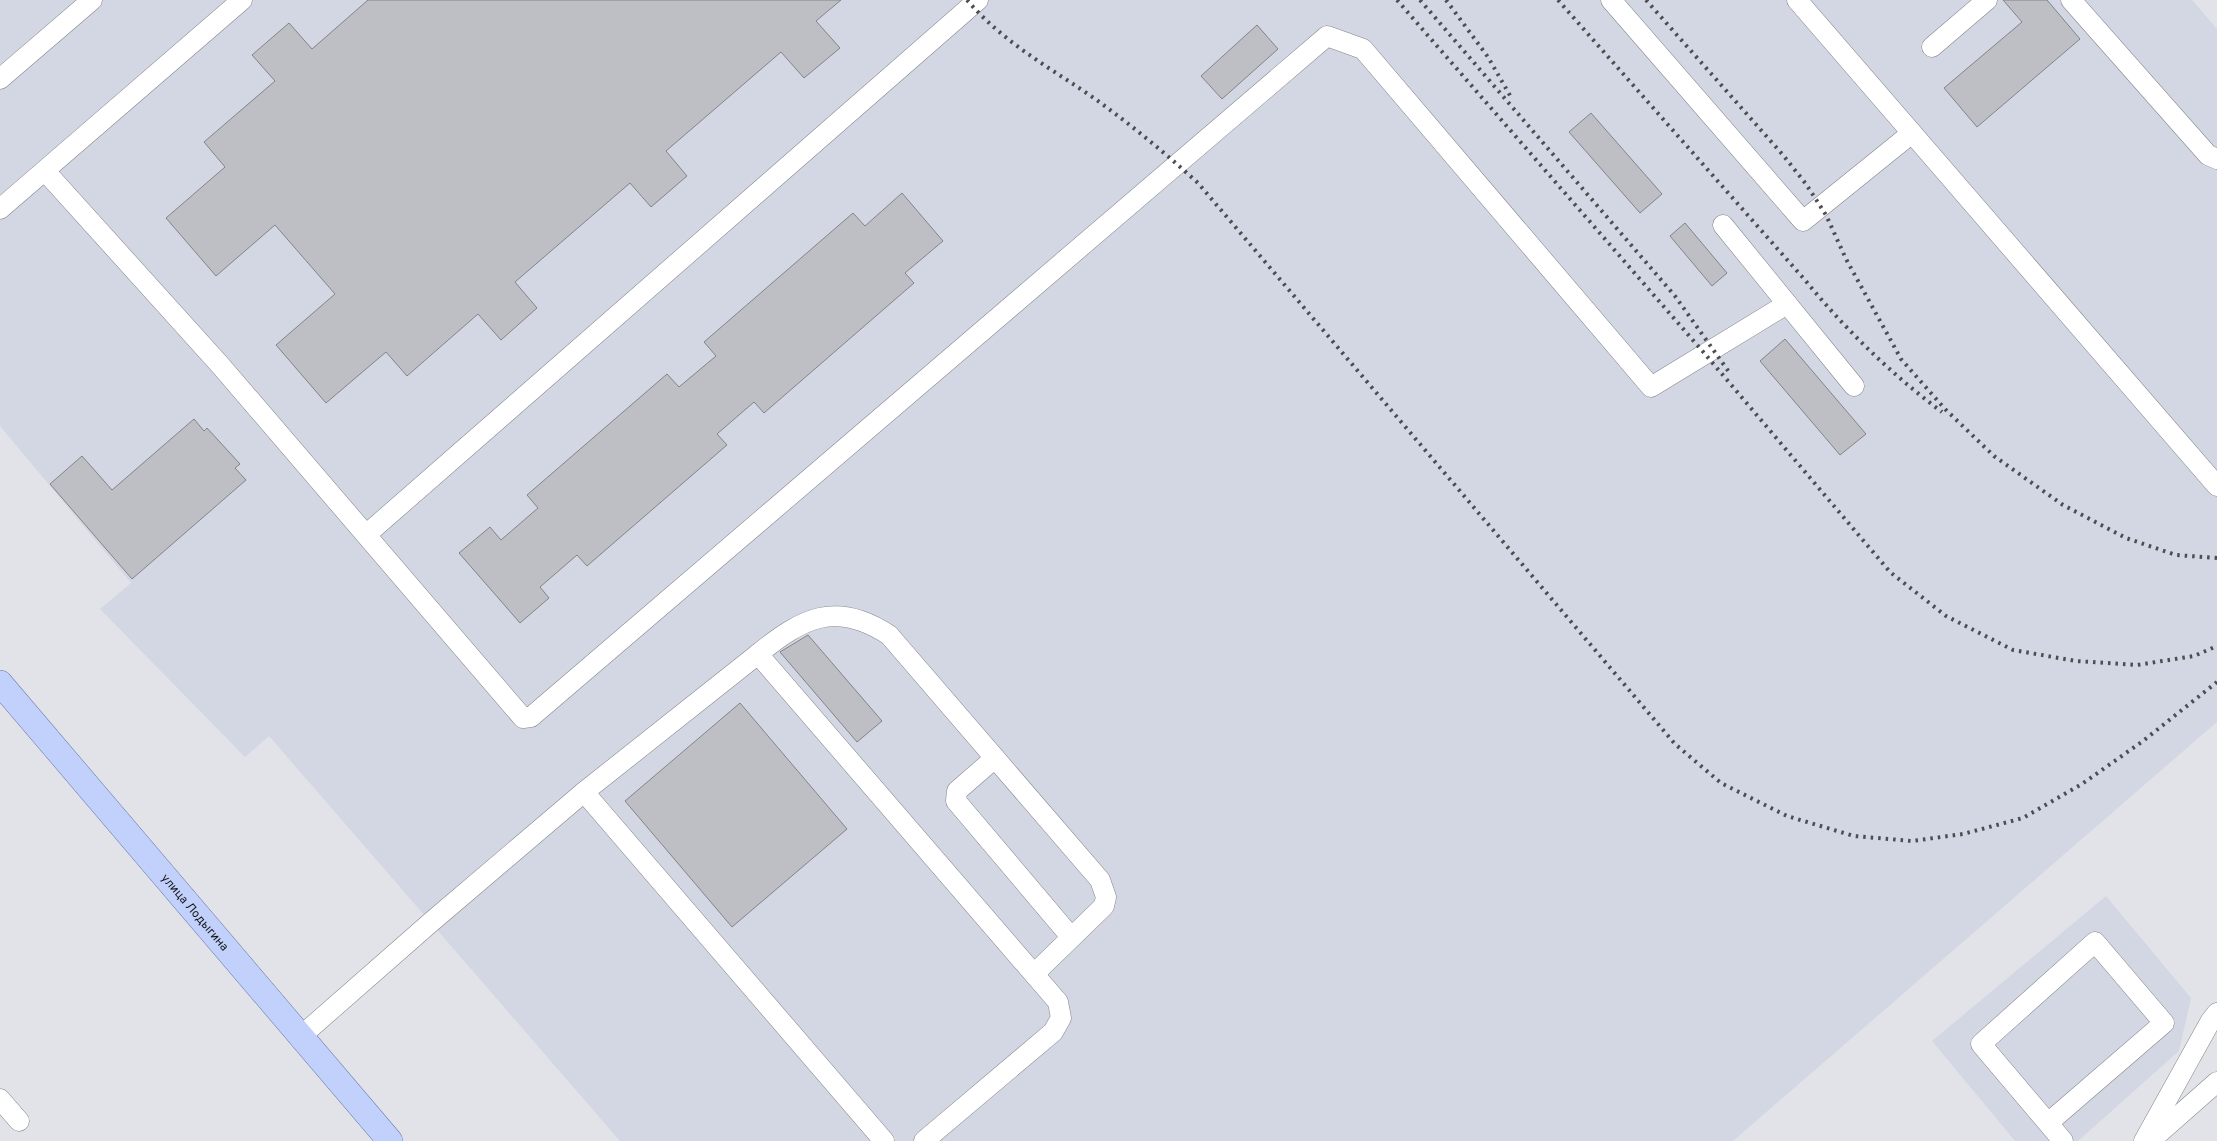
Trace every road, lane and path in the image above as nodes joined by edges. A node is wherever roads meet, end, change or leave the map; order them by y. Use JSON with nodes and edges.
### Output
{"nodes":[{"id":1,"x":92,"y":0,"type":"edge"},
{"id":2,"x":242,"y":0,"type":"edge"},
{"id":3,"x":978,"y":0,"type":"edge"},
{"id":4,"x":1611,"y":0,"type":"edge"},
{"id":5,"x":1798,"y":0,"type":"edge"},
{"id":6,"x":1987,"y":0,"type":"edge"},
{"id":7,"x":2072,"y":0,"type":"edge"},
{"id":8,"x":1932,"y":47,"type":"dead end"},
{"id":9,"x":0,"y":79,"type":"edge"},
{"id":10,"x":1912,"y":133,"type":"junction"},
{"id":11,"x":2217,"y":159,"type":"edge"},
{"id":12,"x":45,"y":170,"type":"junction"},
{"id":13,"x":0,"y":209,"type":"edge"},
{"id":14,"x":1724,"y":225,"type":"dead end"},
{"id":15,"x":1788,"y":304,"type":"junction"},
{"id":16,"x":1854,"y":386,"type":"dead end"},
{"id":17,"x":2217,"y":486,"type":"edge"},
{"id":18,"x":367,"y":534,"type":"junction"},
{"id":19,"x":758,"y":654,"type":"junction"},
{"id":20,"x":0,"y":683,"type":"edge"},
{"id":21,"x":995,"y":758,"type":"junction"},
{"id":22,"x":584,"y":792,"type":"junction"},
{"id":23,"x":1072,"y":937,"type":"junction"},
{"id":24,"x":1034,"y":974,"type":"junction"},
{"id":25,"x":2217,"y":1013,"type":"edge"},
{"id":26,"x":300,"y":1037,"type":"junction"},
{"id":27,"x":2217,"y":1082,"type":"edge"},
{"id":28,"x":0,"y":1100,"type":"edge"},
{"id":29,"x":18,"y":1121,"type":"dead end"},
{"id":30,"x":2048,"y":1124,"type":"junction"},
{"id":31,"x":390,"y":1141,"type":"edge"},
{"id":32,"x":884,"y":1141,"type":"edge"},
{"id":33,"x":924,"y":1141,"type":"edge"},
{"id":34,"x":2063,"y":1141,"type":"edge"},
{"id":35,"x":2144,"y":1141,"type":"edge"},
{"id":36,"x":2150,"y":1141,"type":"edge"}],
"edges":[{"from":1,"to":9,"type":"street"},
{"from":2,"to":12,"type":"street"},
{"from":3,"to":18,"type":"street"},
{"from":4,"to":10,"type":"street"},
{"from":5,"to":10,"type":"street"},
{"from":6,"to":8,"type":"street"},
{"from":7,"to":11,"type":"street"},
{"from":10,"to":17,"type":"street"},
{"from":12,"to":13,"type":"street"},
{"from":12,"to":18,"type":"street"},
{"from":14,"to":15,"type":"street"},
{"from":15,"to":16,"type":"street"},
{"from":15,"to":18,"type":"street"},
{"from":19,"to":21,"type":"street"},
{"from":19,"to":22,"type":"street"},
{"from":19,"to":24,"type":"street"},
{"from":20,"to":26,"type":"main road","name":"улица Лодыгина"},
{"from":21,"to":23,"type":"street"},
{"from":21,"to":23,"type":"street"},
{"from":22,"to":26,"type":"street"},
{"from":22,"to":32,"type":"street"},
{"from":23,"to":24,"type":"street"},
{"from":24,"to":33,"type":"street"},
{"from":25,"to":35,"type":"street"},
{"from":26,"to":31,"type":"main road","name":"улица Лодыгина"},
{"from":27,"to":36,"type":"street"},
{"from":28,"to":29,"type":"street"},
{"from":30,"to":30,"type":"street"},
{"from":30,"to":34,"type":"street"}]}
